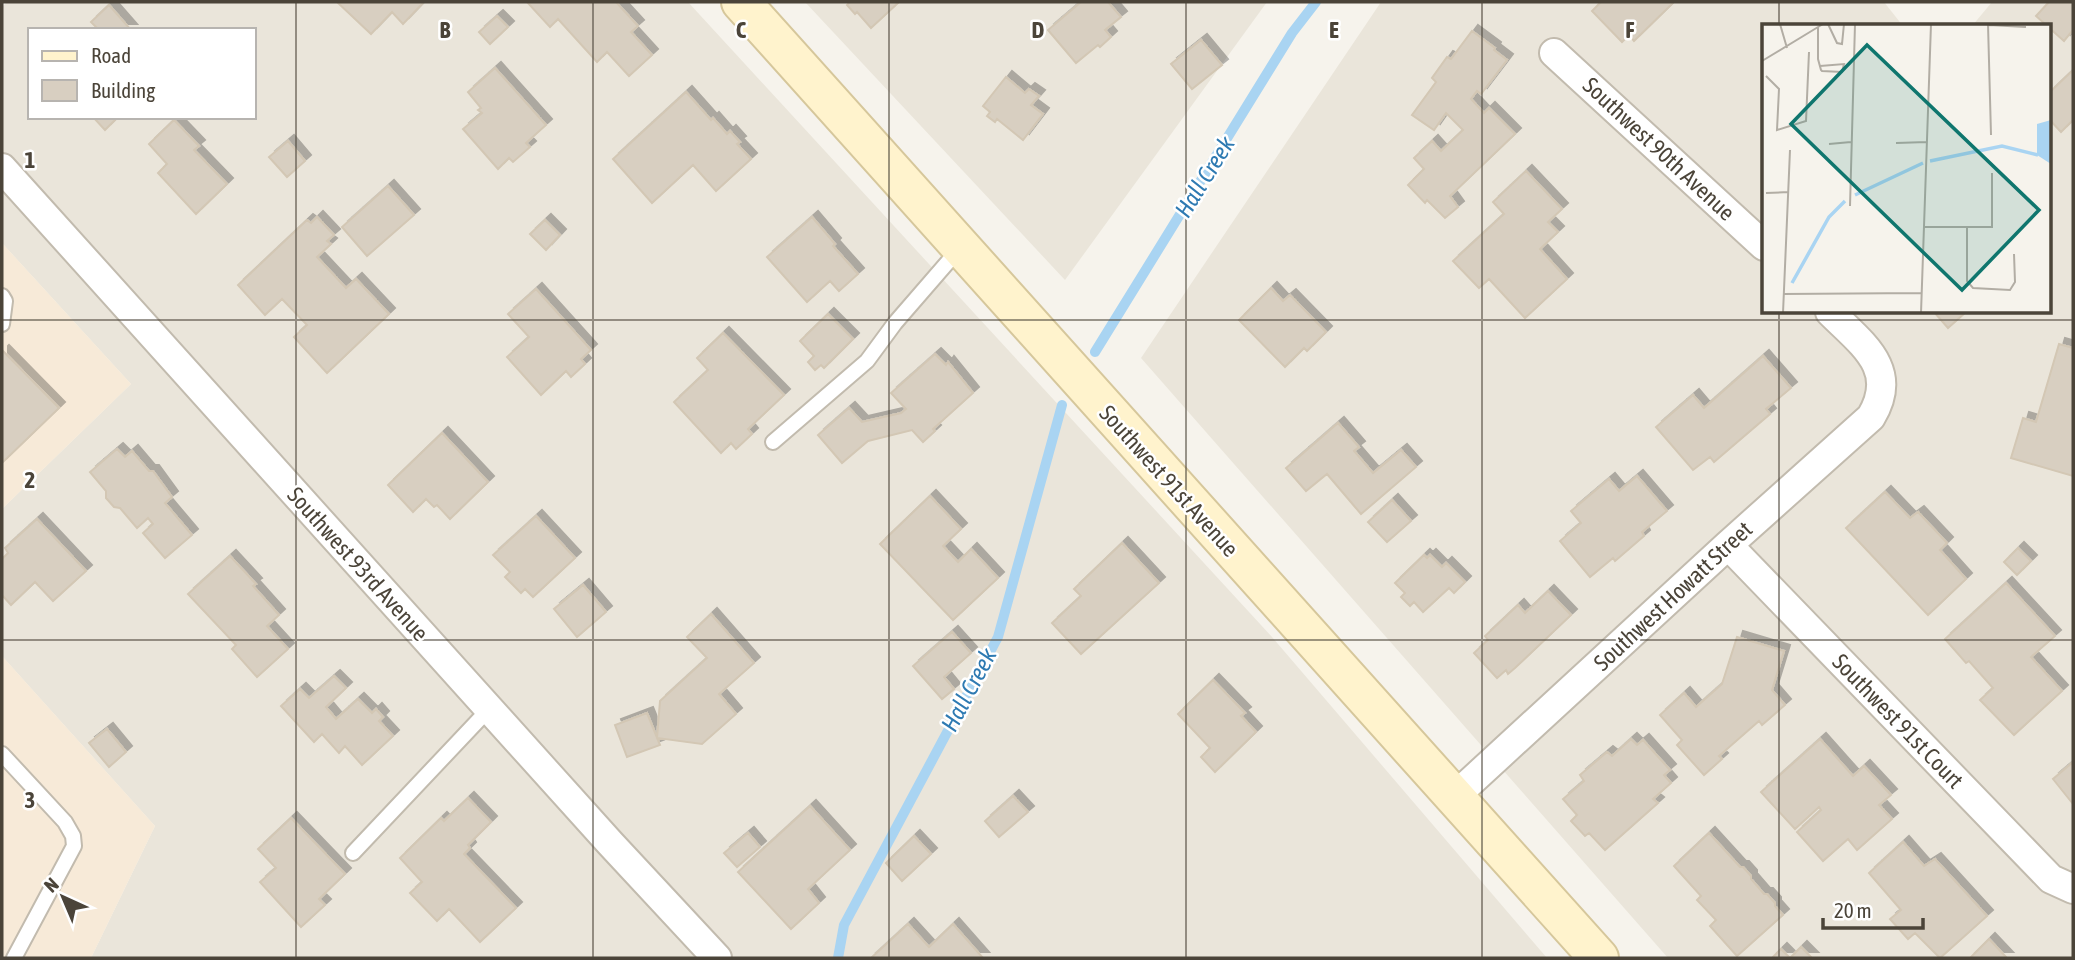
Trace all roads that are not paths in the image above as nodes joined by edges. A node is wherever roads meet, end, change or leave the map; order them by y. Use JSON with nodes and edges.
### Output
{"nodes":[{"id":1,"x":741,"y":2,"type":"edge"},
{"id":2,"x":1554,"y":53,"type":"dead end"},
{"id":3,"x":2,"y":168,"type":"edge"},
{"id":4,"x":1762,"y":245,"type":"edge"},
{"id":5,"x":961,"y":247,"type":"junction"},
{"id":6,"x":2,"y":296,"type":"edge"},
{"id":7,"x":1831,"y":313,"type":"edge"},
{"id":8,"x":2,"y":324,"type":"edge"},
{"id":9,"x":773,"y":442,"type":"dead end"},
{"id":10,"x":1728,"y":545,"type":"junction"},
{"id":11,"x":489,"y":709,"type":"junction"},
{"id":12,"x":2,"y":754,"type":"edge"},
{"id":13,"x":1453,"y":798,"type":"junction"},
{"id":14,"x":353,"y":853,"type":"dead end"},
{"id":15,"x":2073,"y":889,"type":"edge"},
{"id":16,"x":13,"y":958,"type":"edge"},
{"id":17,"x":717,"y":958,"type":"edge"},
{"id":18,"x":1599,"y":958,"type":"edge"}],
"edges":[{"from":1,"to":5,"type":"street","name":"Southwest 91st Avenue"},
{"from":2,"to":4,"type":"street","name":"Southwest 90th Avenue"},
{"from":3,"to":11,"type":"street","name":"Southwest 93rd Avenue"},
{"from":5,"to":9,"type":"lane"},
{"from":5,"to":13,"type":"street","name":"Southwest 91st Avenue"},
{"from":6,"to":8,"type":"lane"},
{"from":7,"to":10,"type":"street","name":"Southwest Howatt Street"},
{"from":10,"to":13,"type":"street","name":"Southwest Howatt Street"},
{"from":10,"to":15,"type":"street","name":"Southwest 91st Court"},
{"from":11,"to":14,"type":"lane"},
{"from":11,"to":17,"type":"street","name":"Southwest 93rd Avenue"},
{"from":12,"to":16,"type":"lane"},
{"from":13,"to":18,"type":"street","name":"Southwest 91st Avenue"}]}
